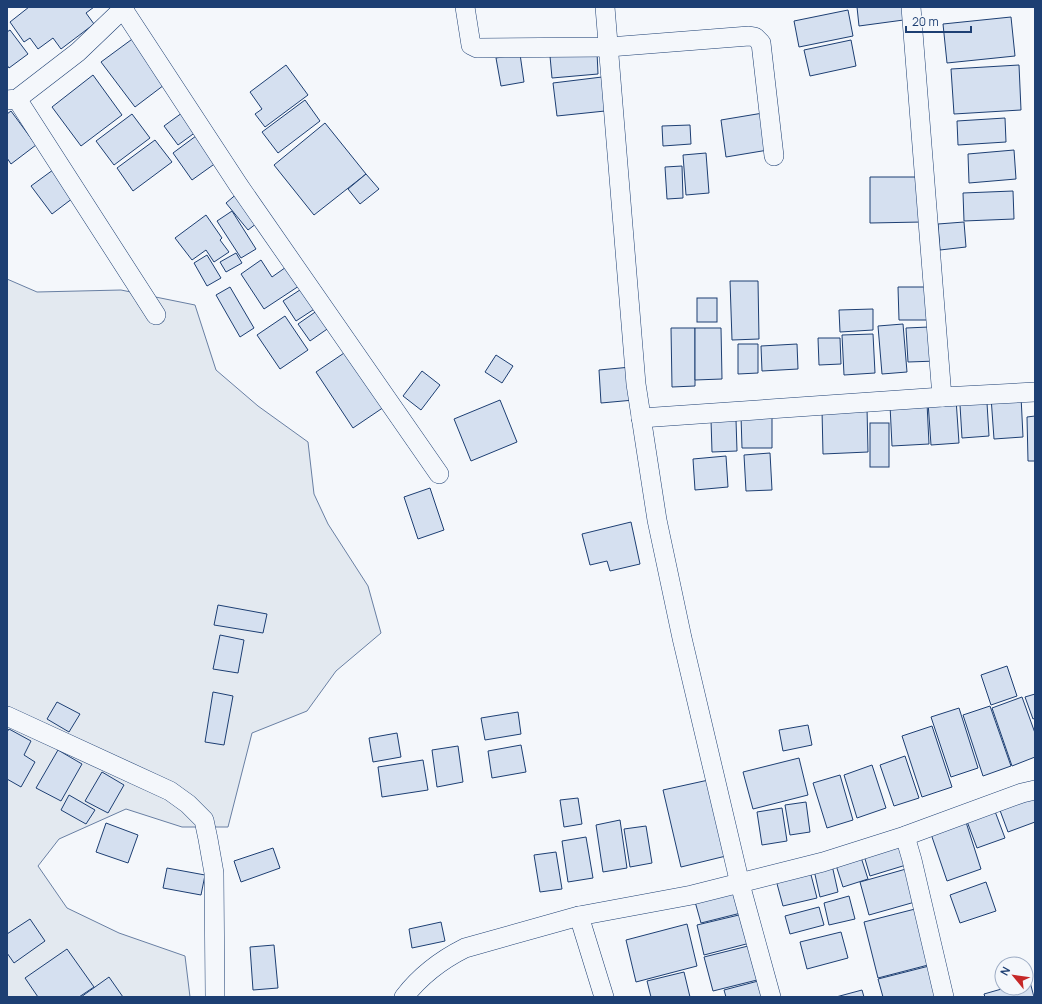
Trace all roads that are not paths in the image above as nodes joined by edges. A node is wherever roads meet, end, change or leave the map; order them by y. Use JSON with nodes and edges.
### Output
{"nodes":[{"id":1,"x":465,"y":7,"type":"edge"},
{"id":2,"x":605,"y":7,"type":"edge"},
{"id":3,"x":911,"y":7,"type":"edge"},
{"id":4,"x":124,"y":8,"type":"edge"},
{"id":5,"x":609,"y":47,"type":"junction"},
{"id":6,"x":12,"y":99,"type":"edge"},
{"id":7,"x":774,"y":156,"type":"dead end"},
{"id":8,"x":156,"y":315,"type":"dead end"},
{"id":9,"x":1035,"y":392,"type":"edge"},
{"id":10,"x":942,"y":397,"type":"junction"},
{"id":11,"x":641,"y":418,"type":"junction"},
{"id":12,"x":439,"y":474,"type":"dead end"},
{"id":13,"x":7,"y":716,"type":"edge"},
{"id":14,"x":1035,"y":790,"type":"edge"},
{"id":15,"x":905,"y":836,"type":"junction"},
{"id":16,"x":740,"y":884,"type":"junction"},
{"id":17,"x":579,"y":916,"type":"junction"},
{"id":18,"x":215,"y":997,"type":"edge"},
{"id":19,"x":404,"y":997,"type":"edge"},
{"id":20,"x":604,"y":997,"type":"edge"},
{"id":21,"x":771,"y":997,"type":"edge"},
{"id":22,"x":944,"y":997,"type":"edge"}],
"edges":[{"from":1,"to":5,"type":"street"},
{"from":2,"to":5,"type":"street"},
{"from":3,"to":10,"type":"street"},
{"from":4,"to":6,"type":"street"},
{"from":4,"to":12,"type":"street"},
{"from":5,"to":7,"type":"street"},
{"from":5,"to":11,"type":"street"},
{"from":6,"to":8,"type":"street"},
{"from":9,"to":10,"type":"street"},
{"from":10,"to":11,"type":"street"},
{"from":11,"to":16,"type":"street"},
{"from":13,"to":18,"type":"street"},
{"from":14,"to":15,"type":"street"},
{"from":15,"to":16,"type":"street"},
{"from":15,"to":22,"type":"street"},
{"from":16,"to":17,"type":"street"},
{"from":16,"to":21,"type":"street"},
{"from":17,"to":19,"type":"street"},
{"from":17,"to":20,"type":"street"}]}
